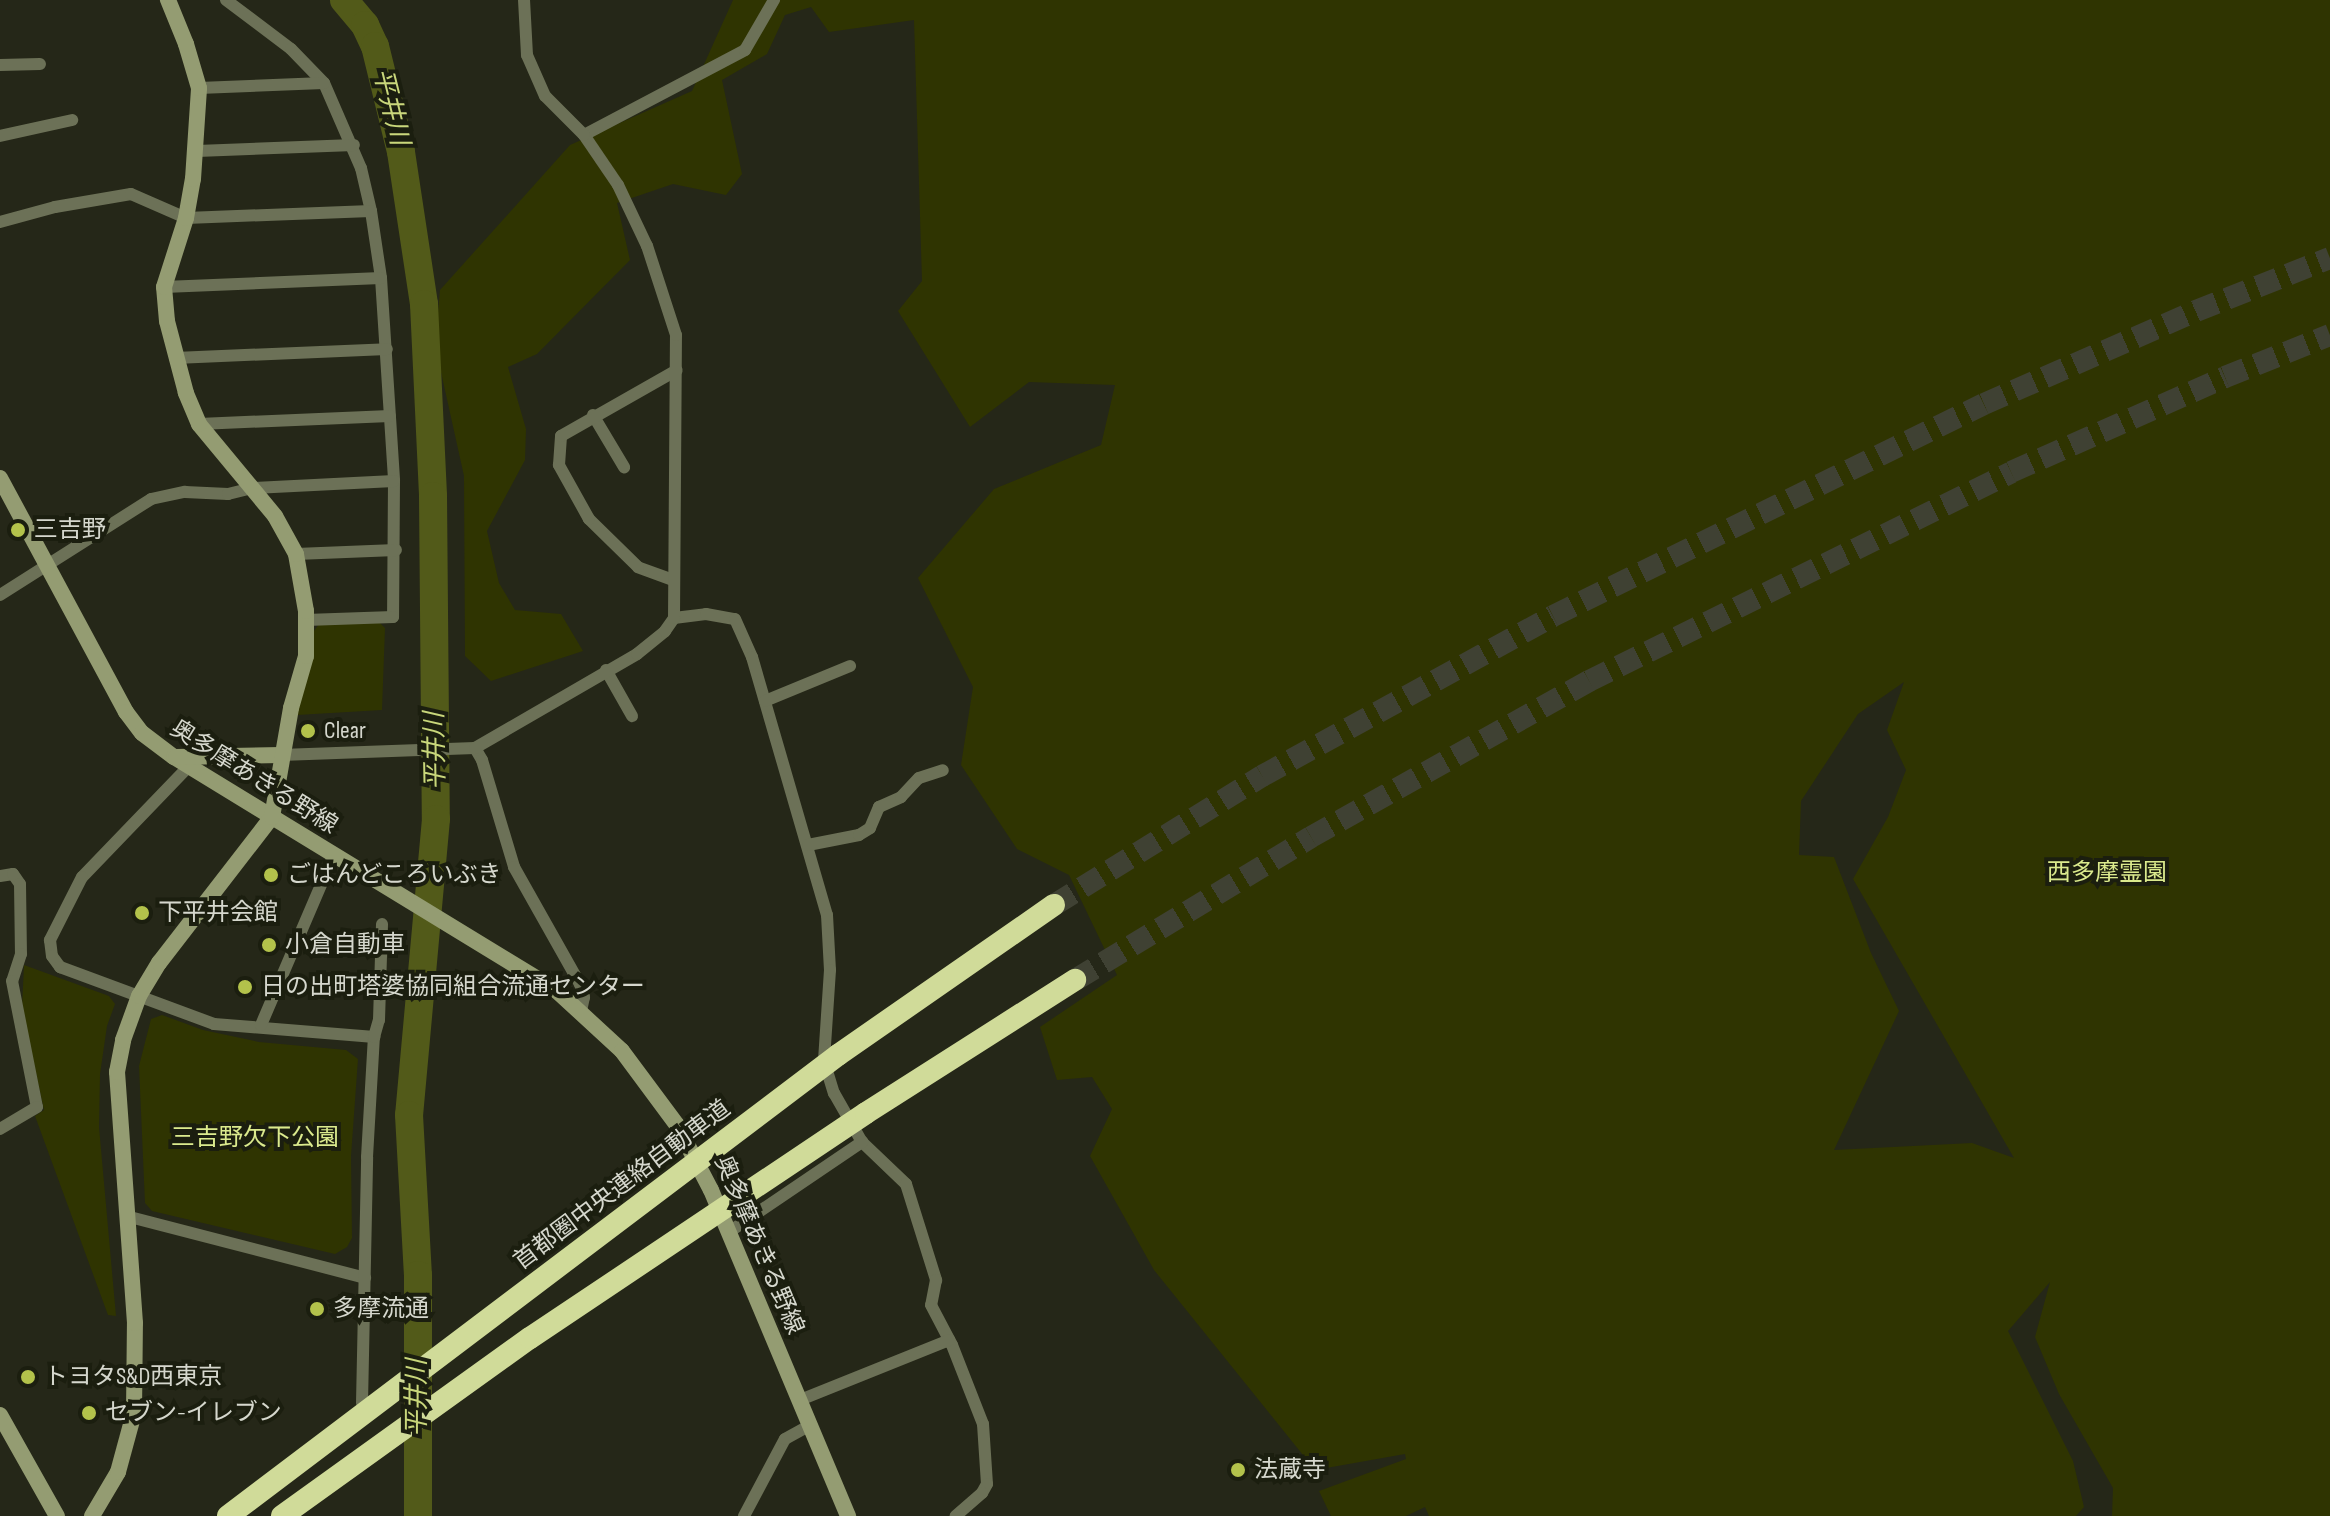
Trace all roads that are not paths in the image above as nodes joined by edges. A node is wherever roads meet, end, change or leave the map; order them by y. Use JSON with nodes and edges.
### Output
{"nodes":[{"id":1,"x":168,"y":0,"type":"edge"},
{"id":2,"x":226,"y":0,"type":"edge"},
{"id":3,"x":524,"y":0,"type":"edge"},
{"id":4,"x":774,"y":0,"type":"edge"},
{"id":5,"x":40,"y":64,"type":"dead end"},
{"id":6,"x":0,"y":65,"type":"edge"},
{"id":7,"x":324,"y":83,"type":"junction"},
{"id":8,"x":199,"y":88,"type":"junction"},
{"id":9,"x":72,"y":120,"type":"dead end"},
{"id":10,"x":584,"y":135,"type":"junction"},
{"id":11,"x":0,"y":136,"type":"edge"},
{"id":12,"x":354,"y":145,"type":"junction"},
{"id":13,"x":197,"y":151,"type":"junction"},
{"id":14,"x":371,"y":211,"type":"junction"},
{"id":15,"x":186,"y":218,"type":"junction"},
{"id":16,"x":0,"y":222,"type":"edge"},
{"id":17,"x":381,"y":278,"type":"junction"},
{"id":18,"x":164,"y":287,"type":"junction"},
{"id":19,"x":387,"y":349,"type":"junction"},
{"id":20,"x":175,"y":358,"type":"junction"},
{"id":21,"x":677,"y":370,"type":"junction"},
{"id":22,"x":593,"y":415,"type":"junction"},
{"id":23,"x":390,"y":416,"type":"junction"},
{"id":24,"x":199,"y":424,"type":"junction"},
{"id":25,"x":624,"y":467,"type":"dead end"},
{"id":26,"x":0,"y":478,"type":"edge"},
{"id":27,"x":394,"y":481,"type":"junction"},
{"id":28,"x":252,"y":488,"type":"junction"},
{"id":29,"x":396,"y":550,"type":"junction"},
{"id":30,"x":296,"y":554,"type":"junction"},
{"id":31,"x":48,"y":564,"type":"junction"},
{"id":32,"x":673,"y":580,"type":"junction"},
{"id":33,"x":0,"y":595,"type":"edge"},
{"id":34,"x":674,"y":618,"type":"junction"},
{"id":35,"x":306,"y":620,"type":"junction"},
{"id":36,"x":850,"y":666,"type":"dead end"},
{"id":37,"x":606,"y":670,"type":"junction"},
{"id":38,"x":765,"y":701,"type":"junction"},
{"id":39,"x":632,"y":716,"type":"dead end"},
{"id":40,"x":472,"y":748,"type":"junction"},
{"id":41,"x":281,"y":755,"type":"junction"},
{"id":42,"x":181,"y":761,"type":"junction"},
{"id":43,"x":943,"y":770,"type":"dead end"},
{"id":44,"x":272,"y":817,"type":"junction"},
{"id":45,"x":808,"y":845,"type":"junction"},
{"id":46,"x":334,"y":855,"type":"junction"},
{"id":47,"x":0,"y":876,"type":"edge"},
{"id":48,"x":1054,"y":905,"type":"tunnel mouth"},
{"id":49,"x":382,"y":924,"type":"dead end"},
{"id":50,"x":1075,"y":980,"type":"tunnel mouth"},
{"id":51,"x":6,"y":983,"type":"edge"},
{"id":52,"x":139,"y":996,"type":"junction"},
{"id":53,"x":581,"y":1011,"type":"junction"},
{"id":54,"x":261,"y":1025,"type":"junction"},
{"id":55,"x":374,"y":1037,"type":"junction"},
{"id":56,"x":0,"y":1129,"type":"edge"},
{"id":57,"x":862,"y":1142,"type":"junction"},
{"id":58,"x":126,"y":1216,"type":"junction"},
{"id":59,"x":729,"y":1232,"type":"junction"},
{"id":60,"x":365,"y":1278,"type":"junction"},
{"id":61,"x":949,"y":1340,"type":"junction"},
{"id":62,"x":800,"y":1400,"type":"junction"},
{"id":63,"x":362,"y":1403,"type":"dead end"},
{"id":64,"x":0,"y":1415,"type":"edge"},
{"id":65,"x":810,"y":1425,"type":"junction"},
{"id":66,"x":57,"y":1516,"type":"edge"},
{"id":67,"x":92,"y":1516,"type":"edge"},
{"id":68,"x":228,"y":1516,"type":"edge"},
{"id":69,"x":282,"y":1516,"type":"edge"},
{"id":70,"x":744,"y":1516,"type":"edge"},
{"id":71,"x":848,"y":1516,"type":"edge"},
{"id":72,"x":956,"y":1516,"type":"edge"}],
"edges":[{"from":1,"to":8,"type":"street"},
{"from":2,"to":7,"type":"street"},
{"from":3,"to":10,"type":"street"},
{"from":4,"to":10,"type":"street"},
{"from":5,"to":6,"type":"street"},
{"from":7,"to":8,"type":"street"},
{"from":7,"to":12,"type":"street"},
{"from":8,"to":13,"type":"street"},
{"from":9,"to":11,"type":"street"},
{"from":10,"to":21,"type":"street"},
{"from":12,"to":13,"type":"street"},
{"from":12,"to":14,"type":"street"},
{"from":13,"to":15,"type":"street"},
{"from":14,"to":15,"type":"street"},
{"from":14,"to":17,"type":"street"},
{"from":15,"to":16,"type":"street"},
{"from":15,"to":18,"type":"street"},
{"from":17,"to":18,"type":"street"},
{"from":17,"to":19,"type":"street"},
{"from":18,"to":20,"type":"street"},
{"from":19,"to":20,"type":"street"},
{"from":19,"to":23,"type":"street"},
{"from":20,"to":24,"type":"street"},
{"from":21,"to":22,"type":"street"},
{"from":21,"to":32,"type":"street"},
{"from":22,"to":25,"type":"street"},
{"from":22,"to":32,"type":"street"},
{"from":23,"to":24,"type":"street"},
{"from":23,"to":27,"type":"street"},
{"from":24,"to":28,"type":"street"},
{"from":26,"to":31,"type":"street","name":"奥多摩あきる野線"},
{"from":27,"to":28,"type":"street"},
{"from":27,"to":29,"type":"street"},
{"from":28,"to":30,"type":"street"},
{"from":28,"to":31,"type":"street"},
{"from":29,"to":30,"type":"street"},
{"from":29,"to":35,"type":"street"},
{"from":30,"to":35,"type":"street"},
{"from":31,"to":33,"type":"street"},
{"from":31,"to":42,"type":"street","name":"奥多摩あきる野線"},
{"from":32,"to":34,"type":"street"},
{"from":34,"to":37,"type":"street"},
{"from":34,"to":38,"type":"street"},
{"from":35,"to":41,"type":"street"},
{"from":36,"to":38,"type":"street"},
{"from":37,"to":39,"type":"street"},
{"from":37,"to":40,"type":"street"},
{"from":38,"to":45,"type":"street"},
{"from":40,"to":41,"type":"street"},
{"from":40,"to":53,"type":"street"},
{"from":41,"to":42,"type":"street"},
{"from":41,"to":44,"type":"street"},
{"from":42,"to":44,"type":"street","name":"奥多摩あきる野線"},
{"from":42,"to":52,"type":"street"},
{"from":43,"to":45,"type":"street"},
{"from":44,"to":46,"type":"street","name":"奥多摩あきる野線"},
{"from":44,"to":52,"type":"street"},
{"from":45,"to":57,"type":"street"},
{"from":46,"to":53,"type":"street","name":"奥多摩あきる野線"},
{"from":46,"to":54,"type":"street"},
{"from":47,"to":51,"type":"street"},
{"from":48,"to":68,"type":"highway","name":"首都圏中央連絡自動車道"},
{"from":49,"to":55,"type":"street"},
{"from":50,"to":69,"type":"highway"},
{"from":51,"to":56,"type":"street"},
{"from":52,"to":54,"type":"street"},
{"from":52,"to":58,"type":"street"},
{"from":53,"to":59,"type":"street","name":"奥多摩あきる野線"},
{"from":54,"to":55,"type":"street"},
{"from":55,"to":60,"type":"street"},
{"from":57,"to":59,"type":"street"},
{"from":57,"to":61,"type":"street"},
{"from":58,"to":60,"type":"street"},
{"from":58,"to":67,"type":"street"},
{"from":59,"to":62,"type":"street","name":"奥多摩あきる野線"},
{"from":60,"to":63,"type":"street"},
{"from":61,"to":62,"type":"street"},
{"from":61,"to":72,"type":"street"},
{"from":62,"to":65,"type":"street","name":"奥多摩あきる野線"},
{"from":64,"to":66,"type":"street"},
{"from":65,"to":70,"type":"street"},
{"from":65,"to":71,"type":"street","name":"奥多摩あきる野線"}]}
